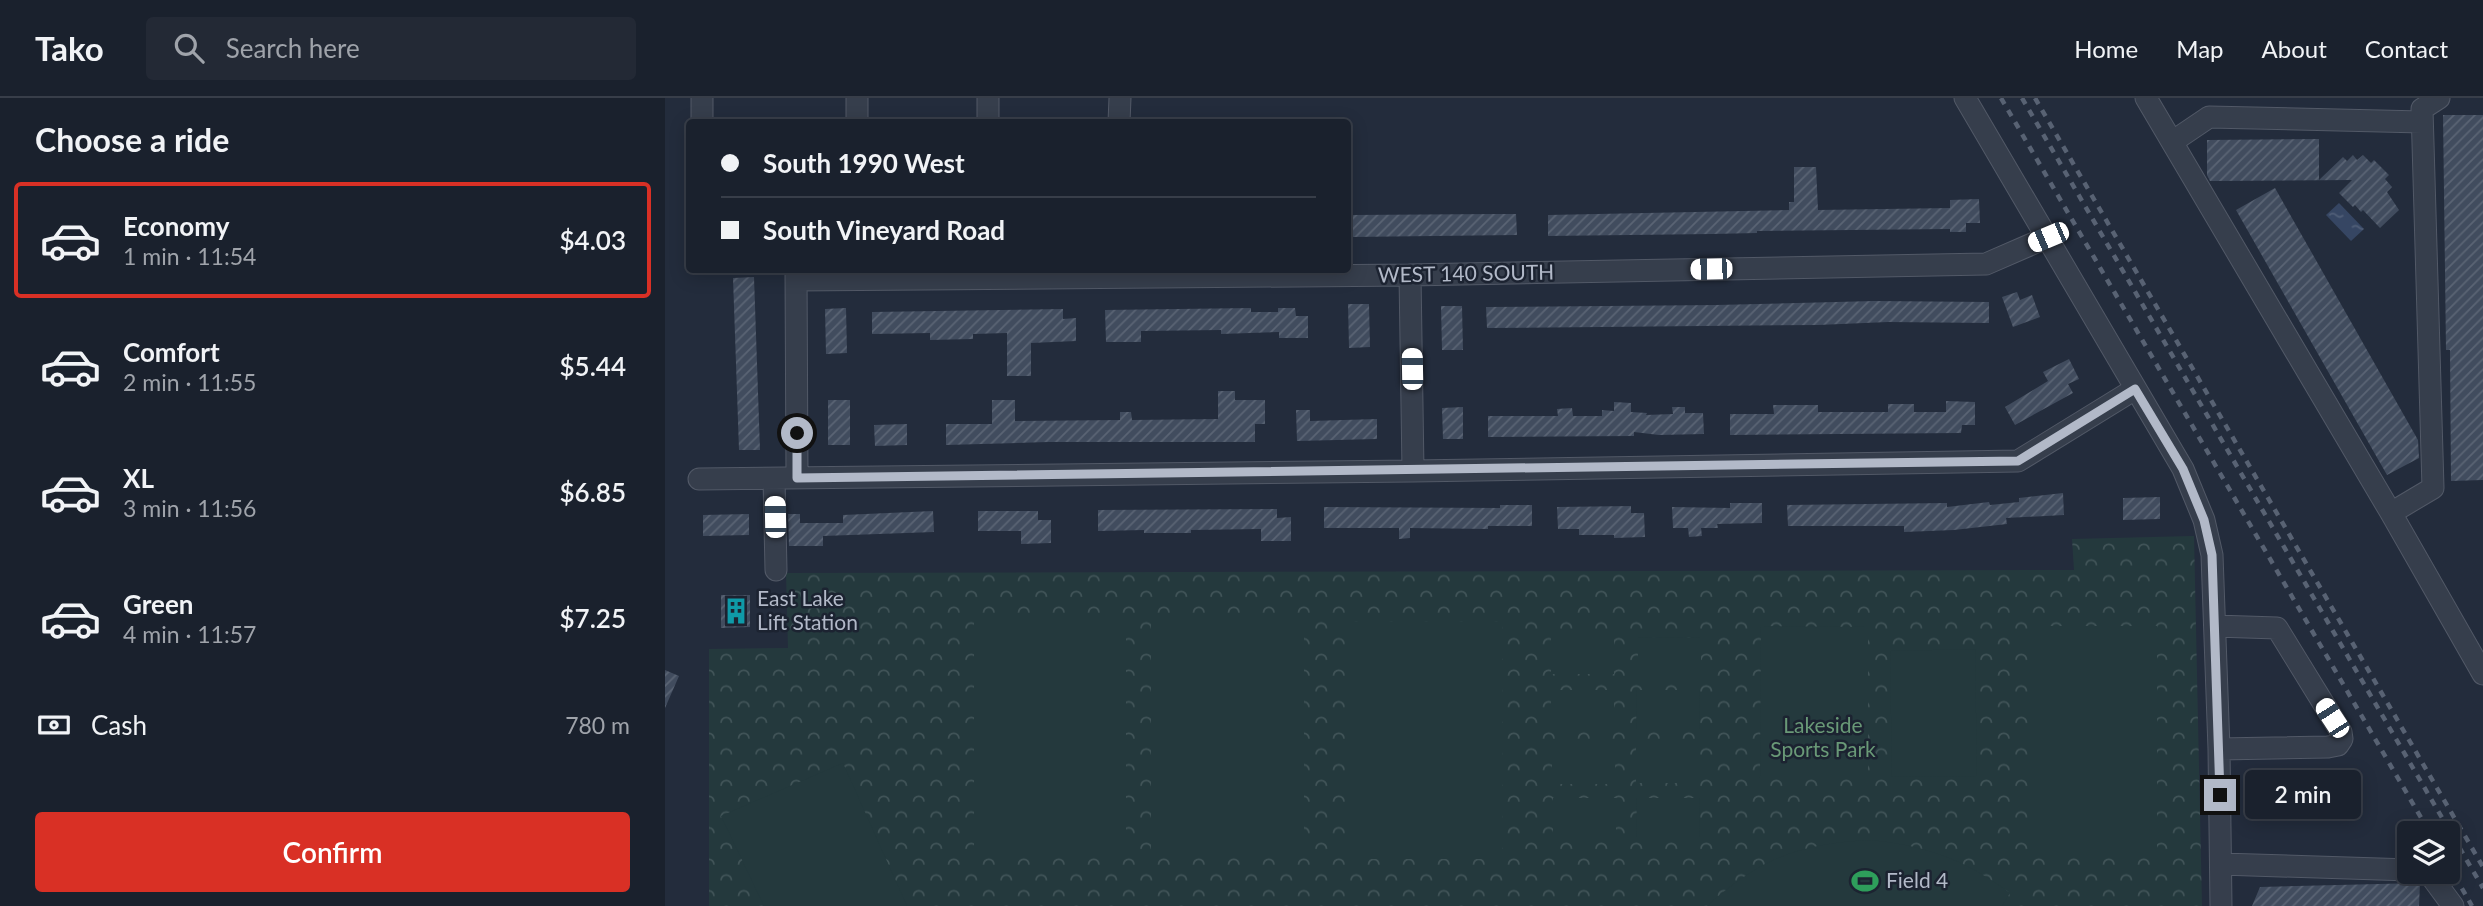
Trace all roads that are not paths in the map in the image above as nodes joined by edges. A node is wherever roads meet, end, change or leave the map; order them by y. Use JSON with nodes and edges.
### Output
{"nodes":[{"id":1,"x":702,"y":98,"type":"edge"},
{"id":2,"x":857,"y":98,"type":"edge"},
{"id":3,"x":988,"y":98,"type":"edge"},
{"id":4,"x":1119,"y":98,"type":"edge"},
{"id":5,"x":1965,"y":98,"type":"edge"},
{"id":6,"x":2146,"y":98,"type":"edge"},
{"id":7,"x":2439,"y":98,"type":"edge"},
{"id":8,"x":2257,"y":108,"type":"edge"},
{"id":9,"x":702,"y":119,"type":"edge"},
{"id":10,"x":857,"y":119,"type":"edge"},
{"id":11,"x":988,"y":119,"type":"edge"},
{"id":12,"x":1119,"y":119,"type":"edge"},
{"id":13,"x":2422,"y":122,"type":"junction"},
{"id":14,"x":2172,"y":142,"type":"junction"},
{"id":15,"x":2048,"y":237,"type":"junction"},
{"id":16,"x":796,"y":275,"type":"edge"},
{"id":17,"x":1410,"y":275,"type":"junction"},
{"id":18,"x":2135,"y":389,"type":"junction"},
{"id":19,"x":1413,"y":471,"type":"junction"},
{"id":20,"x":797,"y":478,"type":"junction"},
{"id":21,"x":699,"y":479,"type":"dead end"},
{"id":22,"x":774,"y":479,"type":"junction"},
{"id":23,"x":2391,"y":513,"type":"junction"},
{"id":24,"x":776,"y":570,"type":"dead end"},
{"id":25,"x":2215,"y":626,"type":"junction"},
{"id":26,"x":2483,"y":674,"type":"edge"},
{"id":27,"x":2219,"y":749,"type":"junction"},
{"id":28,"x":2221,"y":864,"type":"junction"},
{"id":29,"x":2397,"y":870,"type":"edge"},
{"id":30,"x":2437,"y":884,"type":"edge"},
{"id":31,"x":2221,"y":906,"type":"edge"},
{"id":32,"x":2453,"y":906,"type":"edge"}],
"edges":[{"from":1,"to":9,"type":"street"},
{"from":2,"to":10,"type":"street"},
{"from":3,"to":11,"type":"street"},
{"from":4,"to":12,"type":"street"},
{"from":5,"to":15,"type":"street"},
{"from":6,"to":14,"type":"street"},
{"from":7,"to":13,"type":"street"},
{"from":8,"to":13,"type":"street"},
{"from":8,"to":14,"type":"street"},
{"from":13,"to":23,"type":"street"},
{"from":14,"to":23,"type":"street"},
{"from":15,"to":17,"type":"street","name":"WEST 140 SOUTH"},
{"from":15,"to":18,"type":"street"},
{"from":16,"to":17,"type":"street","name":"WEST 140 SOUTH"},
{"from":16,"to":20,"type":"street"},
{"from":17,"to":19,"type":"street"},
{"from":18,"to":19,"type":"street"},
{"from":18,"to":25,"type":"street"},
{"from":19,"to":20,"type":"street"},
{"from":20,"to":22,"type":"street"},
{"from":21,"to":22,"type":"street"},
{"from":22,"to":24,"type":"street"},
{"from":23,"to":26,"type":"street"},
{"from":25,"to":27,"type":"street"},
{"from":25,"to":27,"type":"street"},
{"from":27,"to":28,"type":"street"},
{"from":28,"to":29,"type":"street"},
{"from":28,"to":31,"type":"street"},
{"from":30,"to":32,"type":"street"}]}
